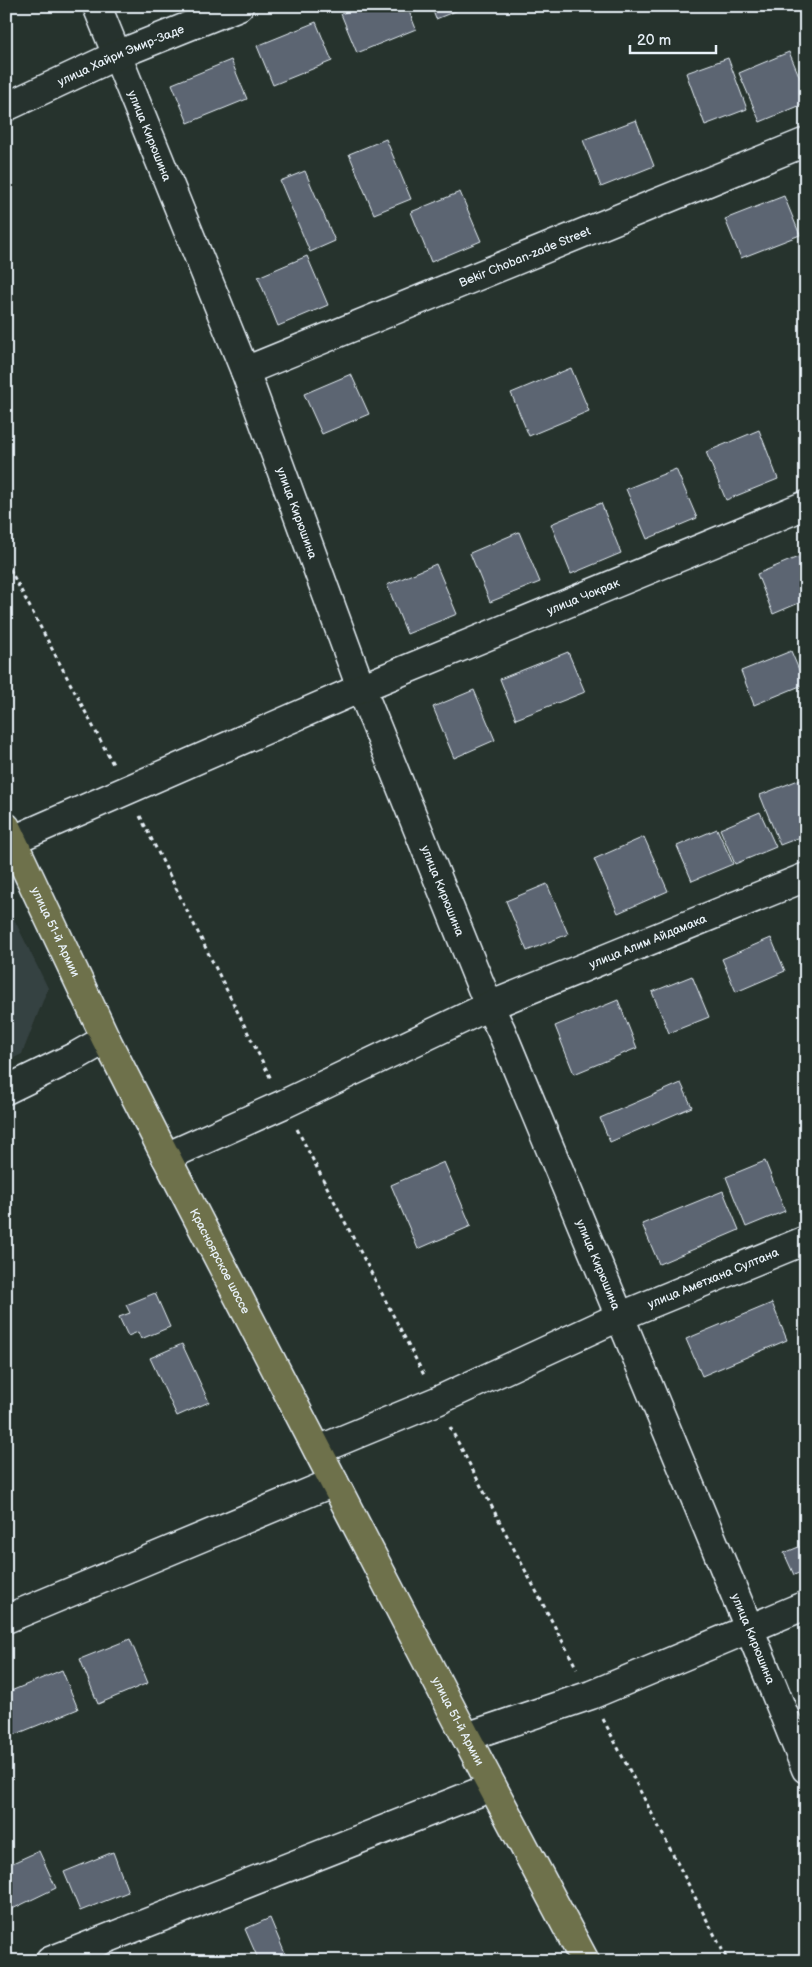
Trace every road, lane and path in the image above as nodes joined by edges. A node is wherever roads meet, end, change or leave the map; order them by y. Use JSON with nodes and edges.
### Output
{"nodes":[{"id":1,"x":97,"y":6,"type":"edge"},
{"id":2,"x":238,"y":6,"type":"edge"},
{"id":3,"x":117,"y":56,"type":"junction"},
{"id":4,"x":6,"y":108,"type":"edge"},
{"id":5,"x":806,"y":142,"type":"edge"},
{"id":6,"x":245,"y":371,"type":"junction"},
{"id":7,"x":806,"y":505,"type":"edge"},
{"id":8,"x":6,"y":562,"type":"edge"},
{"id":9,"x":361,"y":688,"type":"junction"},
{"id":10,"x":128,"y":791,"type":"junction"},
{"id":11,"x":10,"y":833,"type":"edge"},
{"id":12,"x":806,"y":877,"type":"edge"},
{"id":13,"x":489,"y":1006,"type":"junction"},
{"id":14,"x":106,"y":1038,"type":"junction"},
{"id":15,"x":6,"y":1090,"type":"edge"},
{"id":16,"x":284,"y":1104,"type":"junction"},
{"id":17,"x":166,"y":1156,"type":"junction"},
{"id":18,"x":806,"y":1240,"type":"edge"},
{"id":19,"x":620,"y":1316,"type":"junction"},
{"id":20,"x":437,"y":1401,"type":"junction"},
{"id":21,"x":318,"y":1450,"type":"junction"},
{"id":22,"x":334,"y":1482,"type":"junction"},
{"id":23,"x":806,"y":1605,"type":"edge"},
{"id":24,"x":6,"y":1619,"type":"edge"},
{"id":25,"x":749,"y":1628,"type":"junction"},
{"id":26,"x":590,"y":1695,"type":"junction"},
{"id":27,"x":466,"y":1737,"type":"junction"},
{"id":28,"x":806,"y":1770,"type":"edge"},
{"id":29,"x":492,"y":1787,"type":"junction"},
{"id":30,"x":50,"y":1961,"type":"edge"},
{"id":31,"x":585,"y":1961,"type":"edge"},
{"id":32,"x":728,"y":1961,"type":"edge"}],
"edges":[{"from":1,"to":3,"type":"street","name":"улица Кирюшина"},
{"from":2,"to":3,"type":"street","name":"улица Хайри Эмир-Заде"},
{"from":3,"to":4,"type":"street","name":"улица Хайри Эмир-Заде"},
{"from":3,"to":6,"type":"street","name":"улица Кирюшина"},
{"from":5,"to":6,"type":"street","name":"Bekir Choban-zade Street"},
{"from":6,"to":9,"type":"street","name":"улица Кирюшина"},
{"from":7,"to":9,"type":"street","name":"улица Чокрак"},
{"from":8,"to":10,"type":"path"},
{"from":9,"to":10,"type":"street","name":"улица Чокрак"},
{"from":9,"to":13,"type":"street","name":"улица Кирюшина"},
{"from":10,"to":11,"type":"street","name":"улица Чокрак"},
{"from":10,"to":16,"type":"path"},
{"from":11,"to":14,"type":"main road","name":"улица 51-й Армии"},
{"from":12,"to":13,"type":"street","name":"улица Алим Айдамака"},
{"from":13,"to":16,"type":"street","name":"улица Алим Айдамака"},
{"from":13,"to":19,"type":"street","name":"улица Кирюшина"},
{"from":14,"to":15,"type":"street"},
{"from":14,"to":17,"type":"main road","name":"Красноярское шоссе"},
{"from":16,"to":17,"type":"street","name":"улица Алим Айдамака"},
{"from":16,"to":20,"type":"path"},
{"from":17,"to":21,"type":"main road","name":"Красноярское шоссе"},
{"from":18,"to":19,"type":"street","name":"улица Аметхана Султана"},
{"from":19,"to":20,"type":"street","name":"улица Аметхана Султана"},
{"from":19,"to":25,"type":"street","name":"улица Кирюшина"},
{"from":20,"to":21,"type":"street","name":"улица Аметхана Султана"},
{"from":20,"to":26,"type":"path"},
{"from":21,"to":22,"type":"main road","name":"Красноярское шоссе"},
{"from":22,"to":24,"type":"street"},
{"from":22,"to":27,"type":"main road","name":"улица 51-й Армии"},
{"from":23,"to":25,"type":"street"},
{"from":25,"to":26,"type":"street"},
{"from":25,"to":28,"type":"street","name":"улица Кирюшина"},
{"from":26,"to":27,"type":"street"},
{"from":26,"to":32,"type":"path"},
{"from":27,"to":29,"type":"main road","name":"улица 51-й Армии"},
{"from":29,"to":30,"type":"street"},
{"from":29,"to":31,"type":"main road","name":"улица 51-й Армии"}]}
